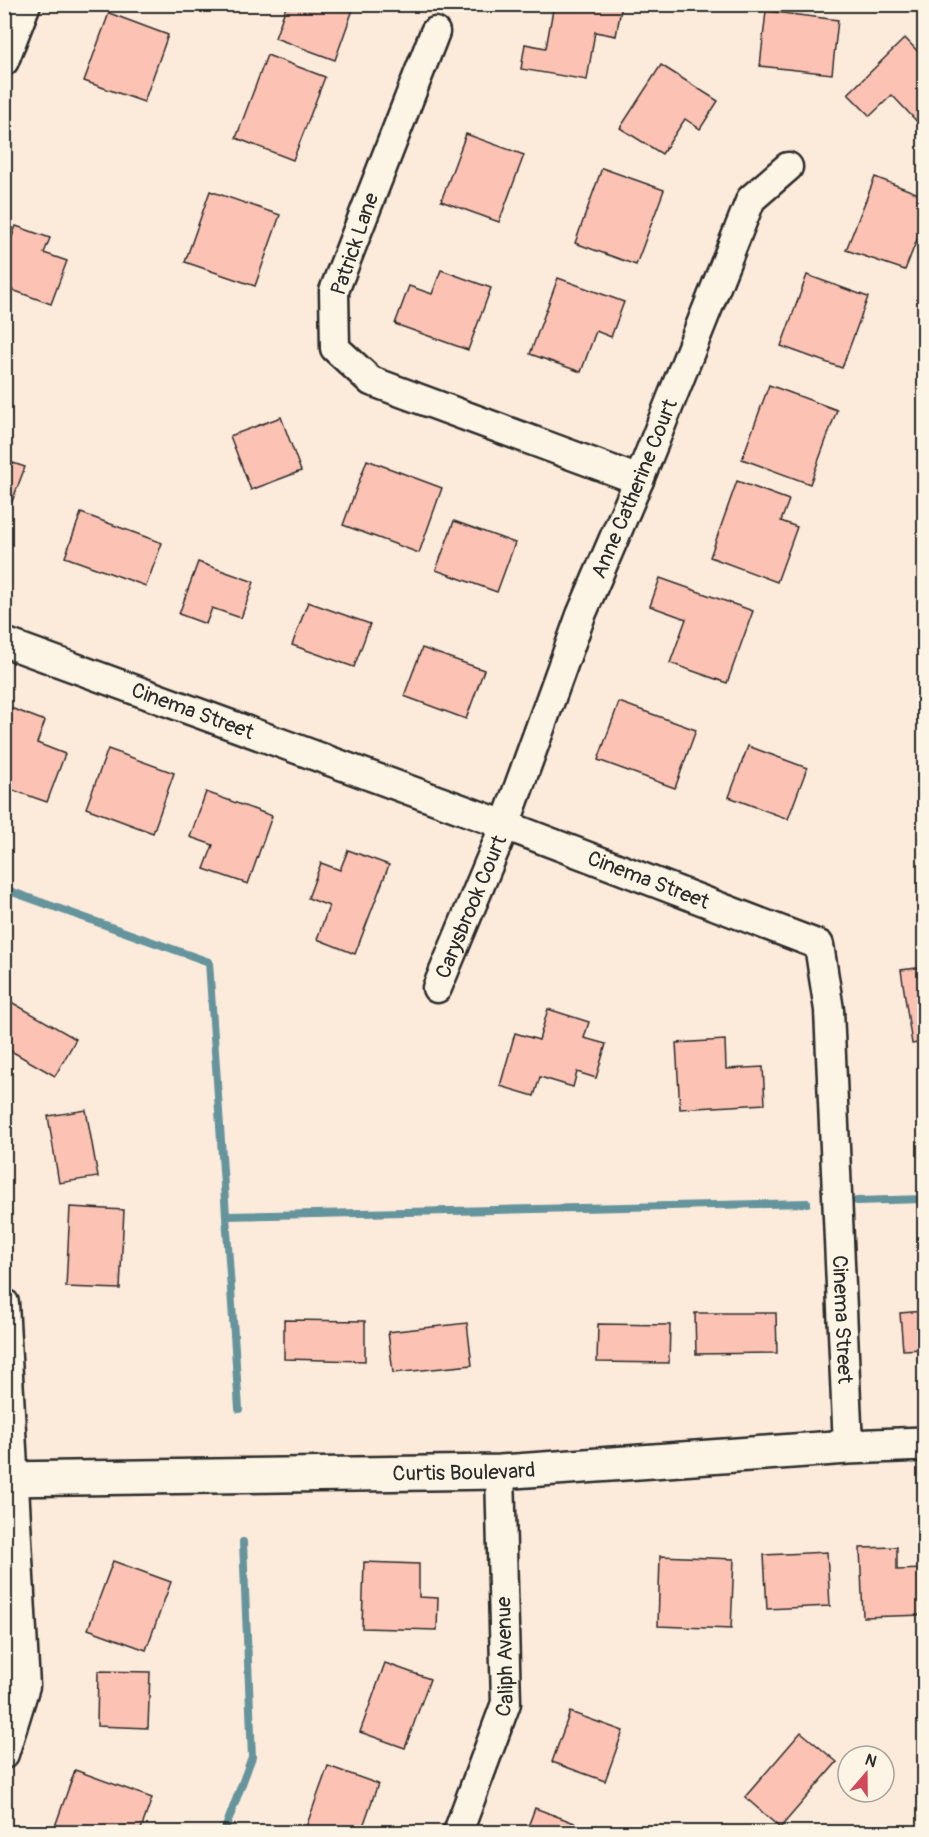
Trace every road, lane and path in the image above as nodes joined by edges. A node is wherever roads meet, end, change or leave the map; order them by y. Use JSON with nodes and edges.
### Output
{"nodes":[{"id":1,"x":26,"y":4,"type":"edge"},
{"id":2,"x":435,"y":32,"type":"dead end"},
{"id":3,"x":4,"y":61,"type":"edge"},
{"id":4,"x":788,"y":167,"type":"dead end"},
{"id":5,"x":639,"y":480,"type":"junction"},
{"id":6,"x":4,"y":642,"type":"edge"},
{"id":7,"x":505,"y":825,"type":"junction"},
{"id":8,"x":437,"y":988,"type":"dead end"},
{"id":9,"x":4,"y":1303,"type":"edge"},
{"id":10,"x":924,"y":1444,"type":"edge"},
{"id":11,"x":848,"y":1447,"type":"junction"},
{"id":12,"x":501,"y":1472,"type":"junction"},
{"id":13,"x":9,"y":1479,"type":"edge"},
{"id":14,"x":4,"y":1754,"type":"edge"},
{"id":15,"x":458,"y":1833,"type":"edge"}],
"edges":[{"from":1,"to":3,"type":"street"},
{"from":2,"to":5,"type":"street","name":"Patrick Lane"},
{"from":4,"to":5,"type":"street","name":"Anne Catherine Court"},
{"from":5,"to":7,"type":"street","name":"Anne Catherine Court"},
{"from":6,"to":7,"type":"street","name":"Cinema Street"},
{"from":7,"to":8,"type":"street","name":"Carysbrook Court"},
{"from":7,"to":11,"type":"street","name":"Cinema Street"},
{"from":9,"to":13,"type":"street"},
{"from":10,"to":11,"type":"street","name":"Curtis Boulevard"},
{"from":11,"to":12,"type":"street","name":"Curtis Boulevard"},
{"from":12,"to":13,"type":"street","name":"Curtis Boulevard"},
{"from":12,"to":15,"type":"street","name":"Caliph Avenue"},
{"from":13,"to":14,"type":"street"}]}
